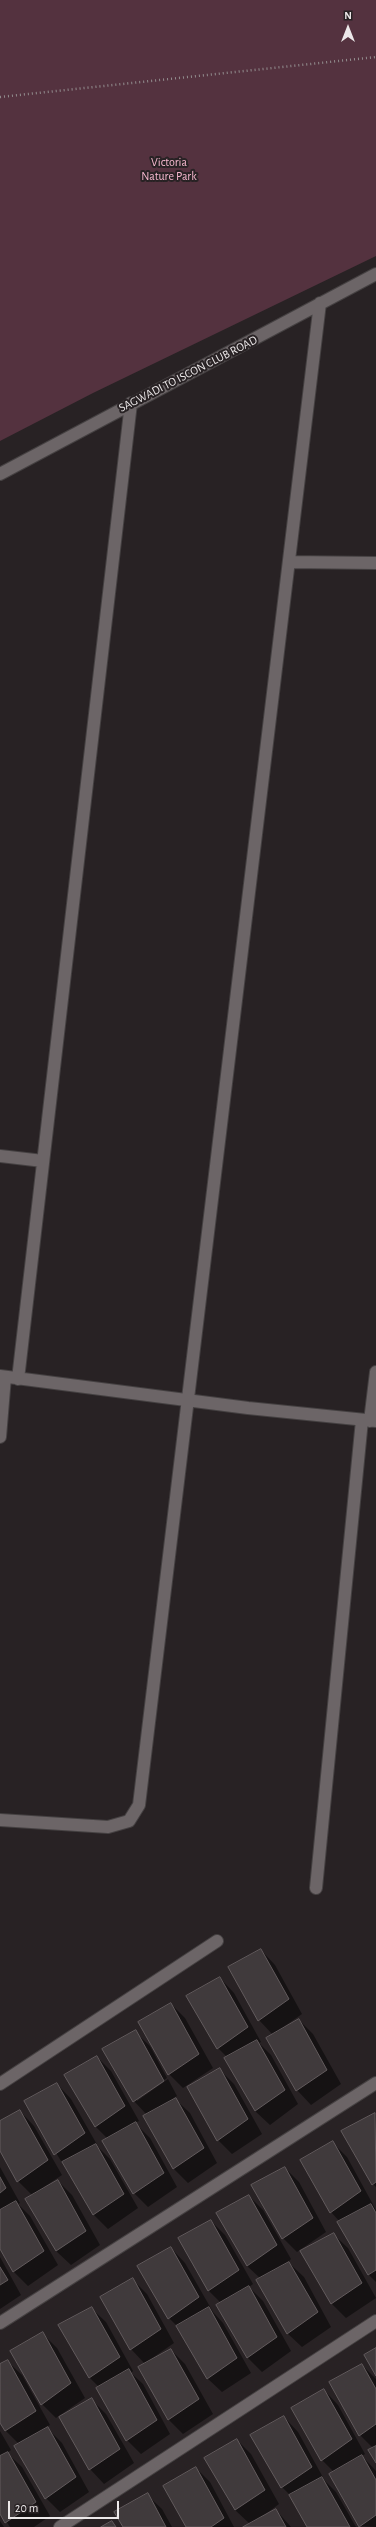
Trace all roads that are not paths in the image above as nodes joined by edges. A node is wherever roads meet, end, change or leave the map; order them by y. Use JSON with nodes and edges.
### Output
{"nodes":[{"id":1,"x":376,"y":274,"type":"edge"},
{"id":2,"x":320,"y":303,"type":"junction"},
{"id":3,"x":131,"y":403,"type":"junction"},
{"id":4,"x":0,"y":474,"type":"edge"},
{"id":5,"x":289,"y":562,"type":"junction"},
{"id":6,"x":376,"y":563,"type":"edge"},
{"id":7,"x":0,"y":1156,"type":"edge"},
{"id":8,"x":43,"y":1161,"type":"junction"},
{"id":9,"x":376,"y":1372,"type":"edge"},
{"id":10,"x":2,"y":1376,"type":"edge"},
{"id":11,"x":18,"y":1378,"type":"junction"},
{"id":12,"x":188,"y":1401,"type":"junction"},
{"id":13,"x":369,"y":1421,"type":"edge"},
{"id":14,"x":0,"y":1437,"type":"edge"},
{"id":15,"x":0,"y":1820,"type":"edge"},
{"id":16,"x":316,"y":1888,"type":"dead end"},
{"id":17,"x":217,"y":1940,"type":"dead end"},
{"id":18,"x":376,"y":2083,"type":"edge"},
{"id":19,"x":0,"y":2084,"type":"edge"},
{"id":20,"x":376,"y":2321,"type":"edge"},
{"id":21,"x":0,"y":2323,"type":"edge"},
{"id":22,"x":60,"y":2527,"type":"edge"}],
"edges":[{"from":1,"to":2,"type":"street","name":"SAGWADI TO ISCON CLUB ROAD"},
{"from":2,"to":3,"type":"street","name":"SAGWADI TO ISCON CLUB ROAD"},
{"from":2,"to":5,"type":"street"},
{"from":3,"to":4,"type":"street","name":"SAGWADI TO ISCON CLUB ROAD"},
{"from":3,"to":8,"type":"street"},
{"from":5,"to":6,"type":"street"},
{"from":5,"to":12,"type":"street"},
{"from":7,"to":8,"type":"street"},
{"from":8,"to":11,"type":"street"},
{"from":9,"to":13,"type":"street"},
{"from":10,"to":11,"type":"street"},
{"from":10,"to":14,"type":"street"},
{"from":11,"to":12,"type":"street"},
{"from":12,"to":13,"type":"street"},
{"from":12,"to":15,"type":"street"},
{"from":13,"to":16,"type":"street"},
{"from":17,"to":19,"type":"street"},
{"from":18,"to":21,"type":"street"},
{"from":20,"to":22,"type":"street"}]}
